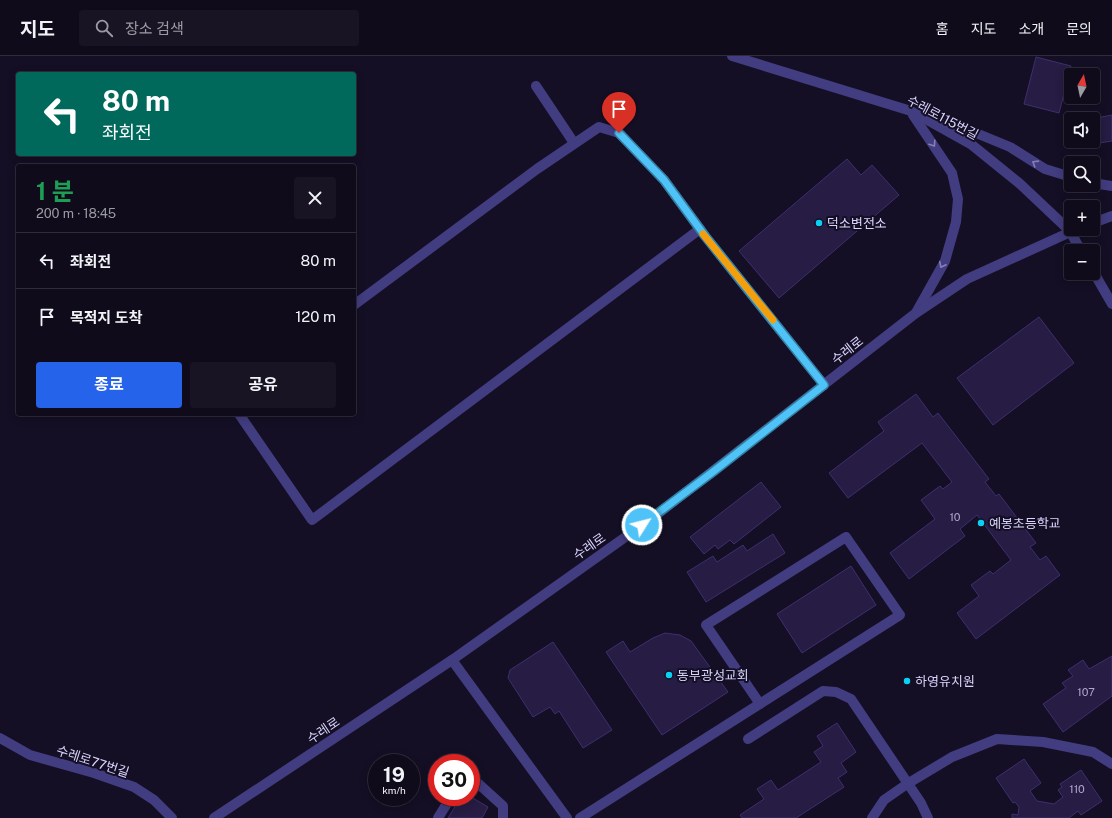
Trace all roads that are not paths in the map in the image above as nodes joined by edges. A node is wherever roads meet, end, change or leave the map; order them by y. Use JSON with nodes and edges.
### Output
{"nodes":[{"id":1,"x":732,"y":56,"type":"edge"},
{"id":2,"x":536,"y":86,"type":"dead end"},
{"id":3,"x":914,"y":113,"type":"junction"},
{"id":4,"x":574,"y":143,"type":"junction"},
{"id":5,"x":1064,"y":175,"type":"edge"},
{"id":6,"x":1100,"y":184,"type":"edge"},
{"id":7,"x":1112,"y":186,"type":"edge"},
{"id":8,"x":1112,"y":216,"type":"edge"},
{"id":9,"x":1100,"y":220,"type":"edge"},
{"id":10,"x":1064,"y":222,"type":"edge"},
{"id":11,"x":700,"y":230,"type":"junction"},
{"id":12,"x":1064,"y":234,"type":"edge"},
{"id":13,"x":1098,"y":280,"type":"edge"},
{"id":14,"x":356,"y":304,"type":"edge"},
{"id":15,"x":1112,"y":304,"type":"edge"},
{"id":16,"x":916,"y":313,"type":"junction"},
{"id":17,"x":824,"y":385,"type":"junction"},
{"id":18,"x":239,"y":416,"type":"edge"},
{"id":19,"x":452,"y":660,"type":"junction"},
{"id":20,"x":760,"y":704,"type":"junction"},
{"id":21,"x":0,"y":738,"type":"edge"},
{"id":22,"x":748,"y":739,"type":"dead end"},
{"id":23,"x":1112,"y":764,"type":"edge"},
{"id":24,"x":907,"y":784,"type":"junction"},
{"id":25,"x":480,"y":785,"type":"edge"},
{"id":26,"x":445,"y":806,"type":"edge"},
{"id":27,"x":172,"y":818,"type":"edge"},
{"id":28,"x":214,"y":818,"type":"edge"},
{"id":29,"x":438,"y":818,"type":"edge"},
{"id":30,"x":503,"y":818,"type":"edge"},
{"id":31,"x":567,"y":818,"type":"edge"},
{"id":32,"x":580,"y":818,"type":"edge"},
{"id":33,"x":872,"y":818,"type":"edge"},
{"id":34,"x":928,"y":818,"type":"edge"}],
"edges":[{"from":1,"to":3,"type":"street","name":"수레로115번길"},
{"from":2,"to":4,"type":"street"},
{"from":5,"to":3,"type":"street","one_way":true},
{"from":3,"to":10,"type":"street","name":"수레로115번길"},
{"from":3,"to":16,"type":"street","one_way":true},
{"from":4,"to":11,"type":"street"},
{"from":4,"to":14,"type":"street"},
{"from":6,"to":7,"type":"street"},
{"from":8,"to":9,"type":"street"},
{"from":11,"to":17,"type":"street"},
{"from":11,"to":18,"type":"street"},
{"from":12,"to":16,"type":"street","name":"수레로"},
{"from":13,"to":15,"type":"street"},
{"from":16,"to":17,"type":"street","name":"수레로"},
{"from":17,"to":19,"type":"street","name":"수레로"},
{"from":19,"to":28,"type":"street","name":"수레로"},
{"from":19,"to":31,"type":"street"},
{"from":20,"to":20,"type":"street"},
{"from":20,"to":32,"type":"street"},
{"from":21,"to":27,"type":"street","name":"수레로77번길"},
{"from":22,"to":24,"type":"street"},
{"from":23,"to":24,"type":"street"},
{"from":24,"to":33,"type":"street"},
{"from":24,"to":34,"type":"street"},
{"from":25,"to":30,"type":"street"},
{"from":26,"to":29,"type":"street"}]}
